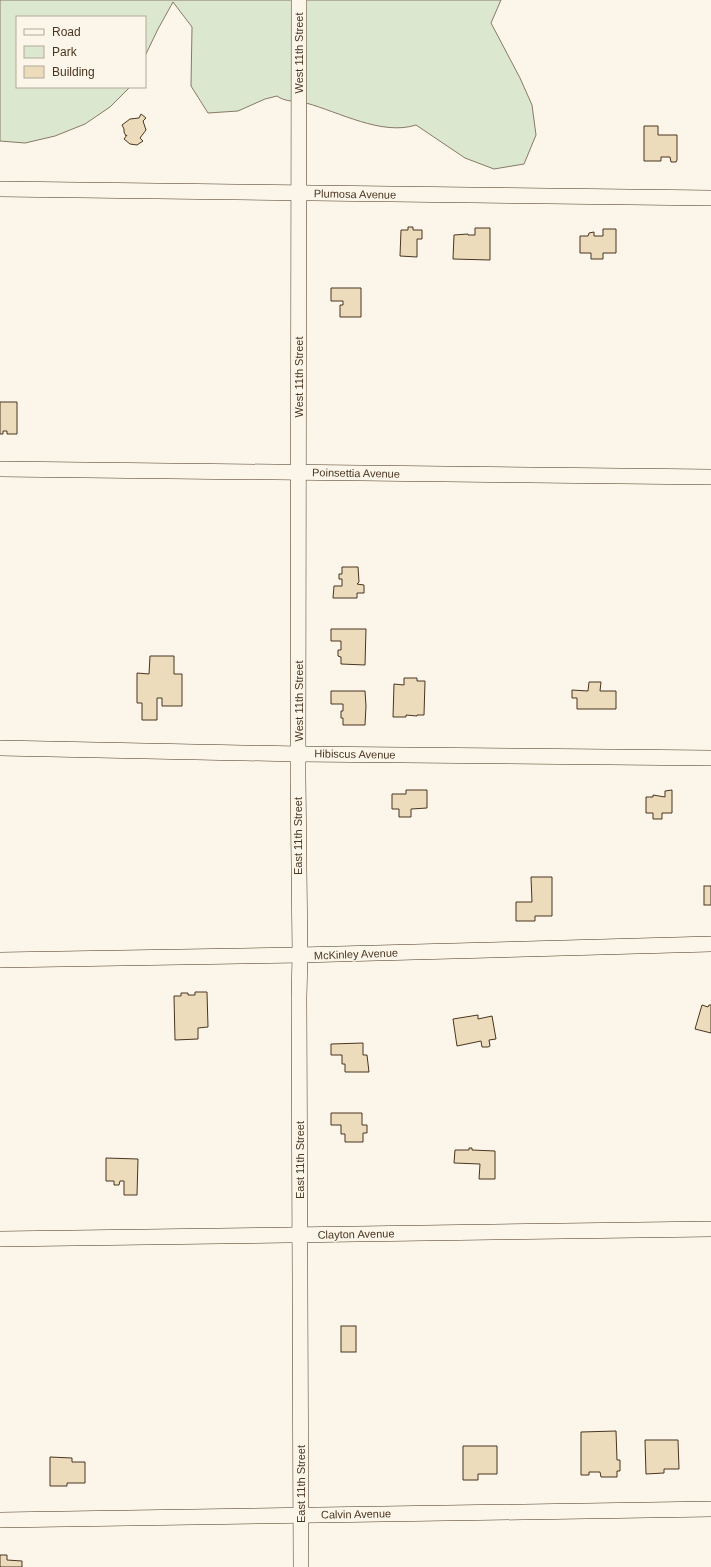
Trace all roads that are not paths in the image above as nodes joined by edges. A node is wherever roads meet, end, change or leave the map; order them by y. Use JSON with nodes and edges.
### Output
{"nodes":[{"id":1,"x":299,"y":0,"type":"edge"},
{"id":2,"x":0,"y":190,"type":"edge"},
{"id":3,"x":298,"y":194,"type":"junction"},
{"id":4,"x":711,"y":198,"type":"edge"},
{"id":5,"x":0,"y":469,"type":"edge"},
{"id":6,"x":299,"y":472,"type":"junction"},
{"id":7,"x":711,"y":477,"type":"edge"},
{"id":8,"x":0,"y":748,"type":"edge"},
{"id":9,"x":299,"y":754,"type":"junction"},
{"id":10,"x":711,"y":758,"type":"edge"},
{"id":11,"x":711,"y":944,"type":"edge"},
{"id":12,"x":300,"y":955,"type":"junction"},
{"id":13,"x":0,"y":960,"type":"edge"},
{"id":14,"x":711,"y":1229,"type":"edge"},
{"id":15,"x":300,"y":1235,"type":"junction"},
{"id":16,"x":0,"y":1239,"type":"edge"},
{"id":17,"x":711,"y":1509,"type":"edge"},
{"id":18,"x":301,"y":1515,"type":"junction"},
{"id":19,"x":0,"y":1520,"type":"edge"},
{"id":20,"x":302,"y":1567,"type":"edge"}],
"edges":[{"from":1,"to":3,"type":"street","name":"West 11th Street"},
{"from":2,"to":3,"type":"street","name":"Plumosa Avenue"},
{"from":3,"to":4,"type":"street","name":"Plumosa Avenue"},
{"from":3,"to":6,"type":"street","name":"West 11th Street"},
{"from":5,"to":6,"type":"street","name":"Poinsettia Avenue"},
{"from":6,"to":7,"type":"street","name":"Poinsettia Avenue"},
{"from":6,"to":9,"type":"street","name":"West 11th Street"},
{"from":8,"to":9,"type":"street","name":"Hibiscus Avenue"},
{"from":9,"to":10,"type":"street","name":"Hibiscus Avenue"},
{"from":9,"to":12,"type":"street","name":"East 11th Street"},
{"from":11,"to":12,"type":"street","name":"McKinley Avenue"},
{"from":12,"to":13,"type":"street","name":"McKinley Avenue"},
{"from":12,"to":15,"type":"street","name":"East 11th Street"},
{"from":14,"to":15,"type":"street","name":"Clayton Avenue"},
{"from":15,"to":16,"type":"street","name":"Clayton Avenue"},
{"from":15,"to":18,"type":"street","name":"East 11th Street"},
{"from":17,"to":18,"type":"street","name":"Calvin Avenue"},
{"from":18,"to":19,"type":"street","name":"Calvin Avenue"},
{"from":18,"to":20,"type":"street","name":"East 11th Street"}]}
